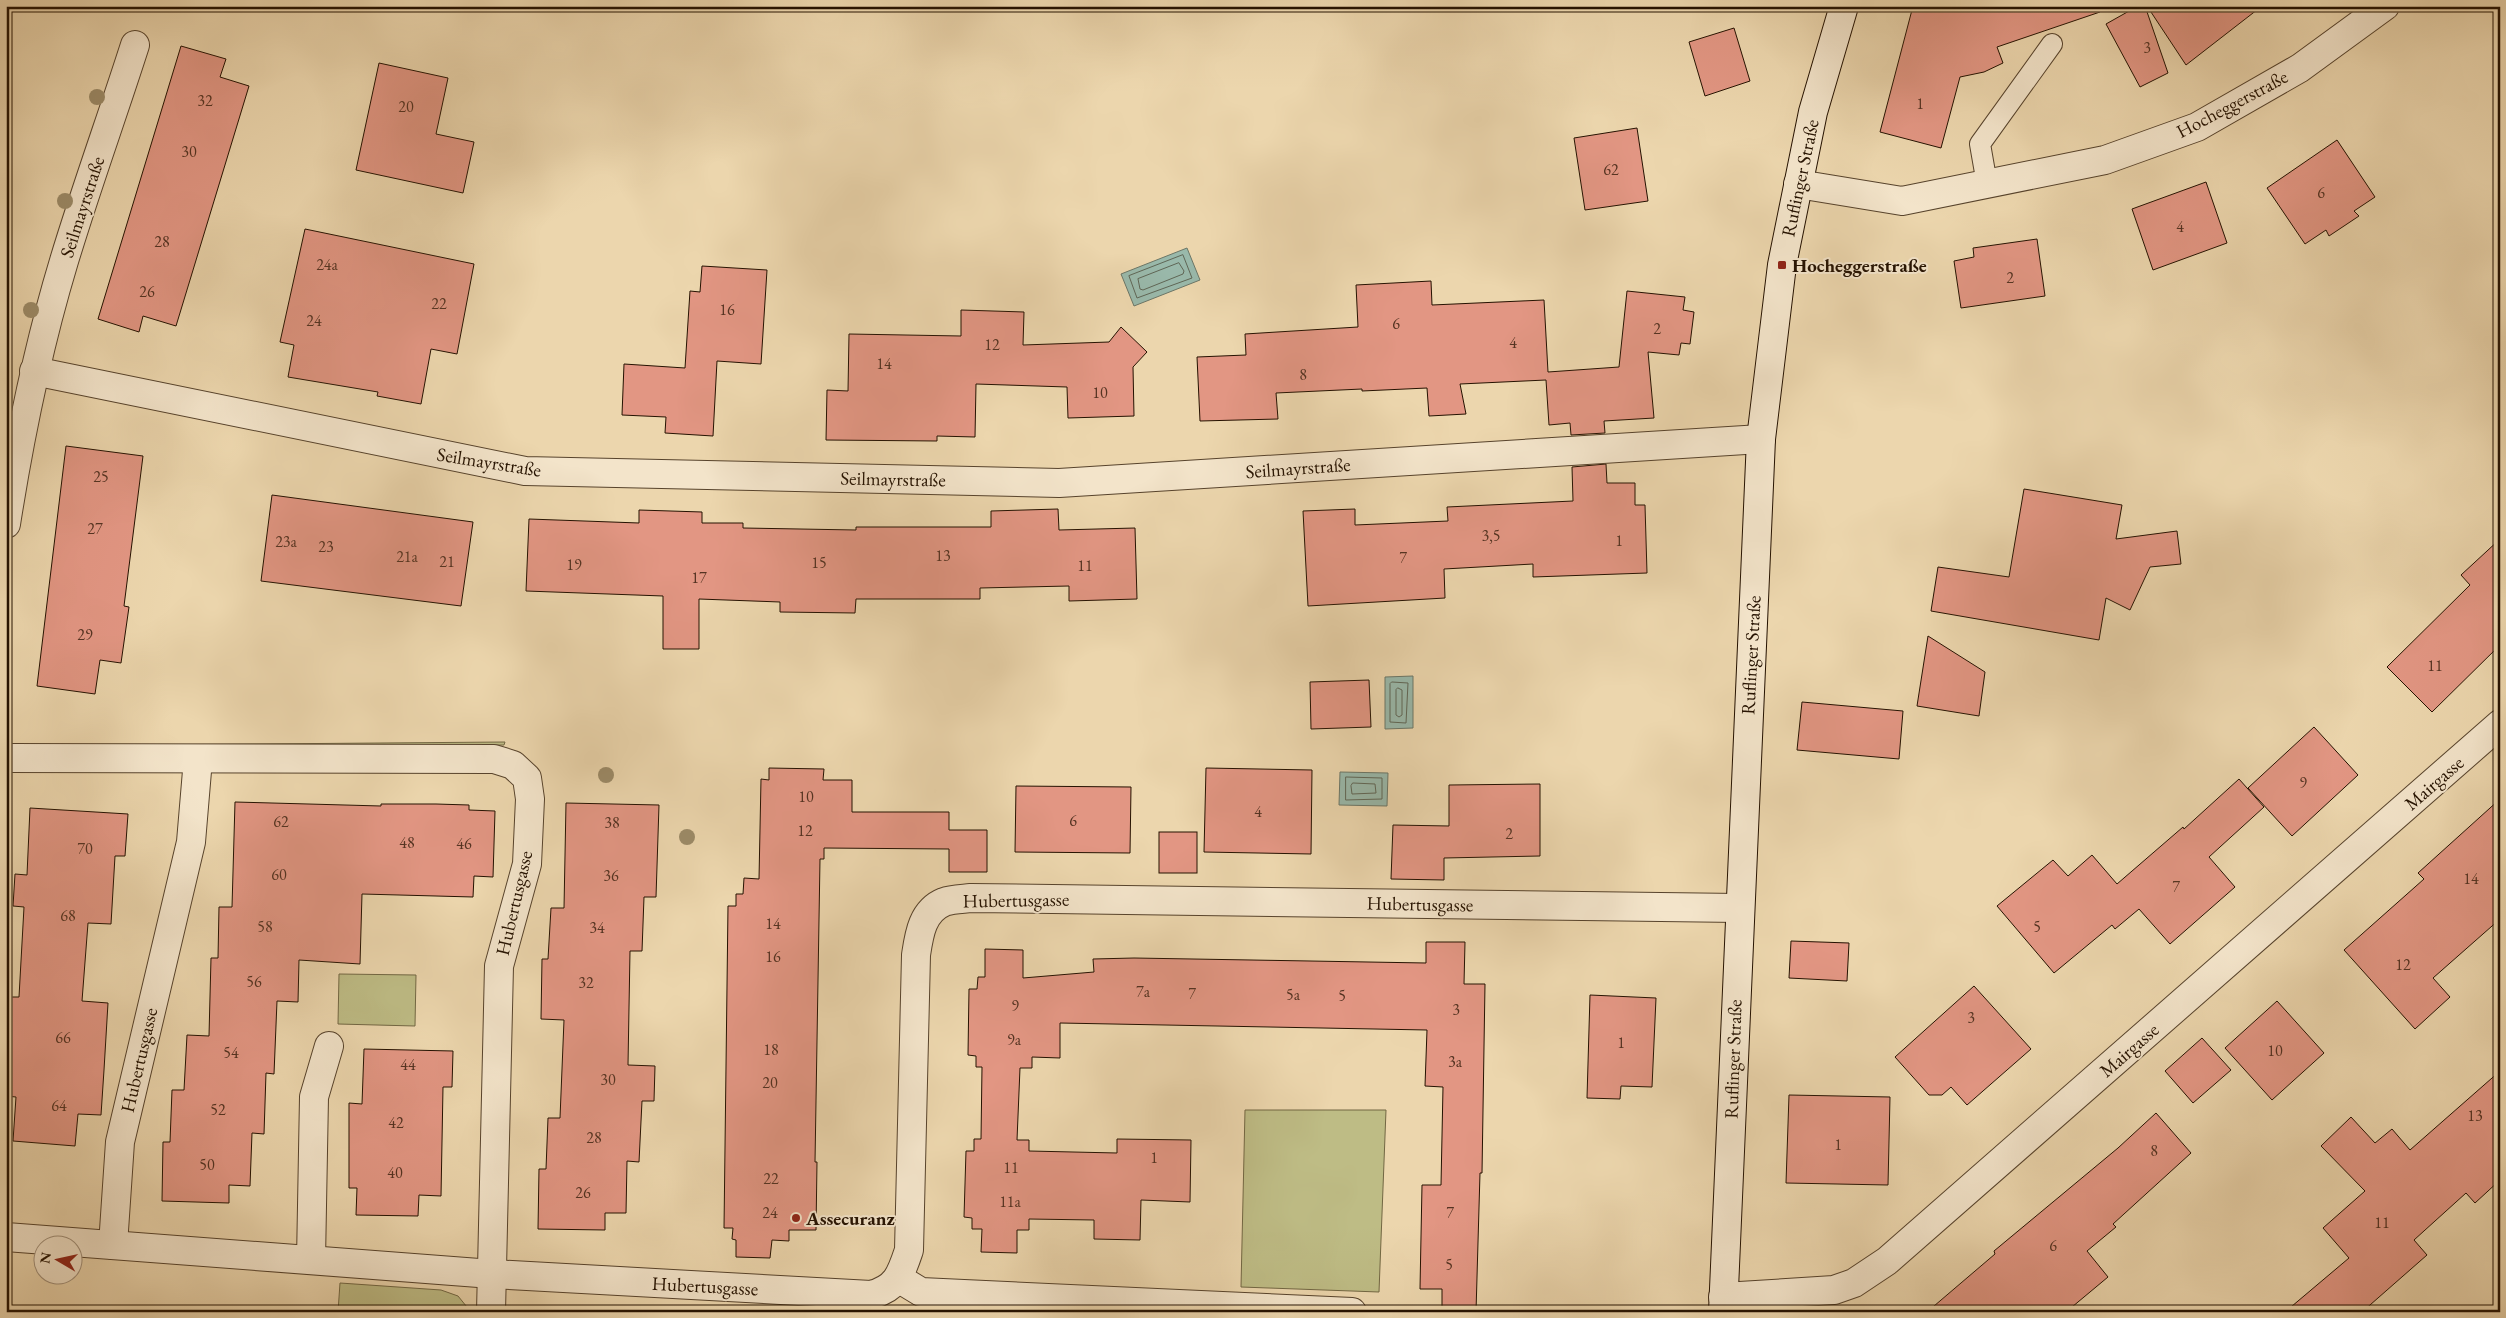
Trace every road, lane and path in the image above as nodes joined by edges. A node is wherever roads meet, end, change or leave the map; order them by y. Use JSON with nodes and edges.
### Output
{"nodes":[{"id":1,"x":1844,"y":6,"type":"edge"},
{"id":2,"x":2385,"y":6,"type":"edge"},
{"id":3,"x":2052,"y":44,"type":"dead end"},
{"id":4,"x":135,"y":45,"type":"dead end"},
{"id":5,"x":1798,"y":184,"type":"junction"},
{"id":6,"x":1987,"y":184,"type":"junction"},
{"id":7,"x":34,"y":371,"type":"junction"},
{"id":8,"x":1761,"y":439,"type":"junction"},
{"id":9,"x":6,"y":524,"type":"edge"},
{"id":10,"x":2500,"y":724,"type":"edge"},
{"id":11,"x":6,"y":758,"type":"edge"},
{"id":12,"x":198,"y":759,"type":"junction"},
{"id":13,"x":1739,"y":908,"type":"junction"},
{"id":14,"x":329,"y":1046,"type":"dead end"},
{"id":15,"x":6,"y":1237,"type":"edge"},
{"id":16,"x":112,"y":1245,"type":"junction"},
{"id":17,"x":310,"y":1260,"type":"junction"},
{"id":18,"x":492,"y":1274,"type":"junction"},
{"id":19,"x":898,"y":1278,"type":"junction"},
{"id":20,"x":1723,"y":1305,"type":"edge"},
{"id":21,"x":491,"y":1312,"type":"edge"},
{"id":22,"x":1352,"y":1312,"type":"edge"}],
"edges":[{"from":1,"to":5,"type":"street","name":"Ruflinger Straße"},
{"from":2,"to":6,"type":"street","name":"Hocheggerstraße"},
{"from":3,"to":6,"type":"lane"},
{"from":4,"to":7,"type":"street","name":"Seilmayrstraße"},
{"from":5,"to":6,"type":"street","name":"Hocheggerstraße"},
{"from":5,"to":8,"type":"street","name":"Ruflinger Straße"},
{"from":7,"to":8,"type":"street","name":"Seilmayrstraße"},
{"from":7,"to":9,"type":"street","name":"Seilmayrstraße"},
{"from":8,"to":13,"type":"street","name":"Ruflinger Straße"},
{"from":10,"to":20,"type":"street","name":"Mairgasse"},
{"from":11,"to":12,"type":"street","name":"Hubertusgasse"},
{"from":12,"to":16,"type":"street","name":"Hubertusgasse"},
{"from":12,"to":18,"type":"street","name":"Hubertusgasse"},
{"from":13,"to":19,"type":"street","name":"Hubertusgasse"},
{"from":13,"to":20,"type":"street","name":"Ruflinger Straße"},
{"from":14,"to":17,"type":"street"},
{"from":15,"to":16,"type":"street","name":"Hubertusgasse"},
{"from":16,"to":17,"type":"street","name":"Hubertusgasse"},
{"from":17,"to":18,"type":"street","name":"Hubertusgasse"},
{"from":18,"to":19,"type":"street","name":"Hubertusgasse"},
{"from":18,"to":21,"type":"street"},
{"from":19,"to":22,"type":"street"}]}
